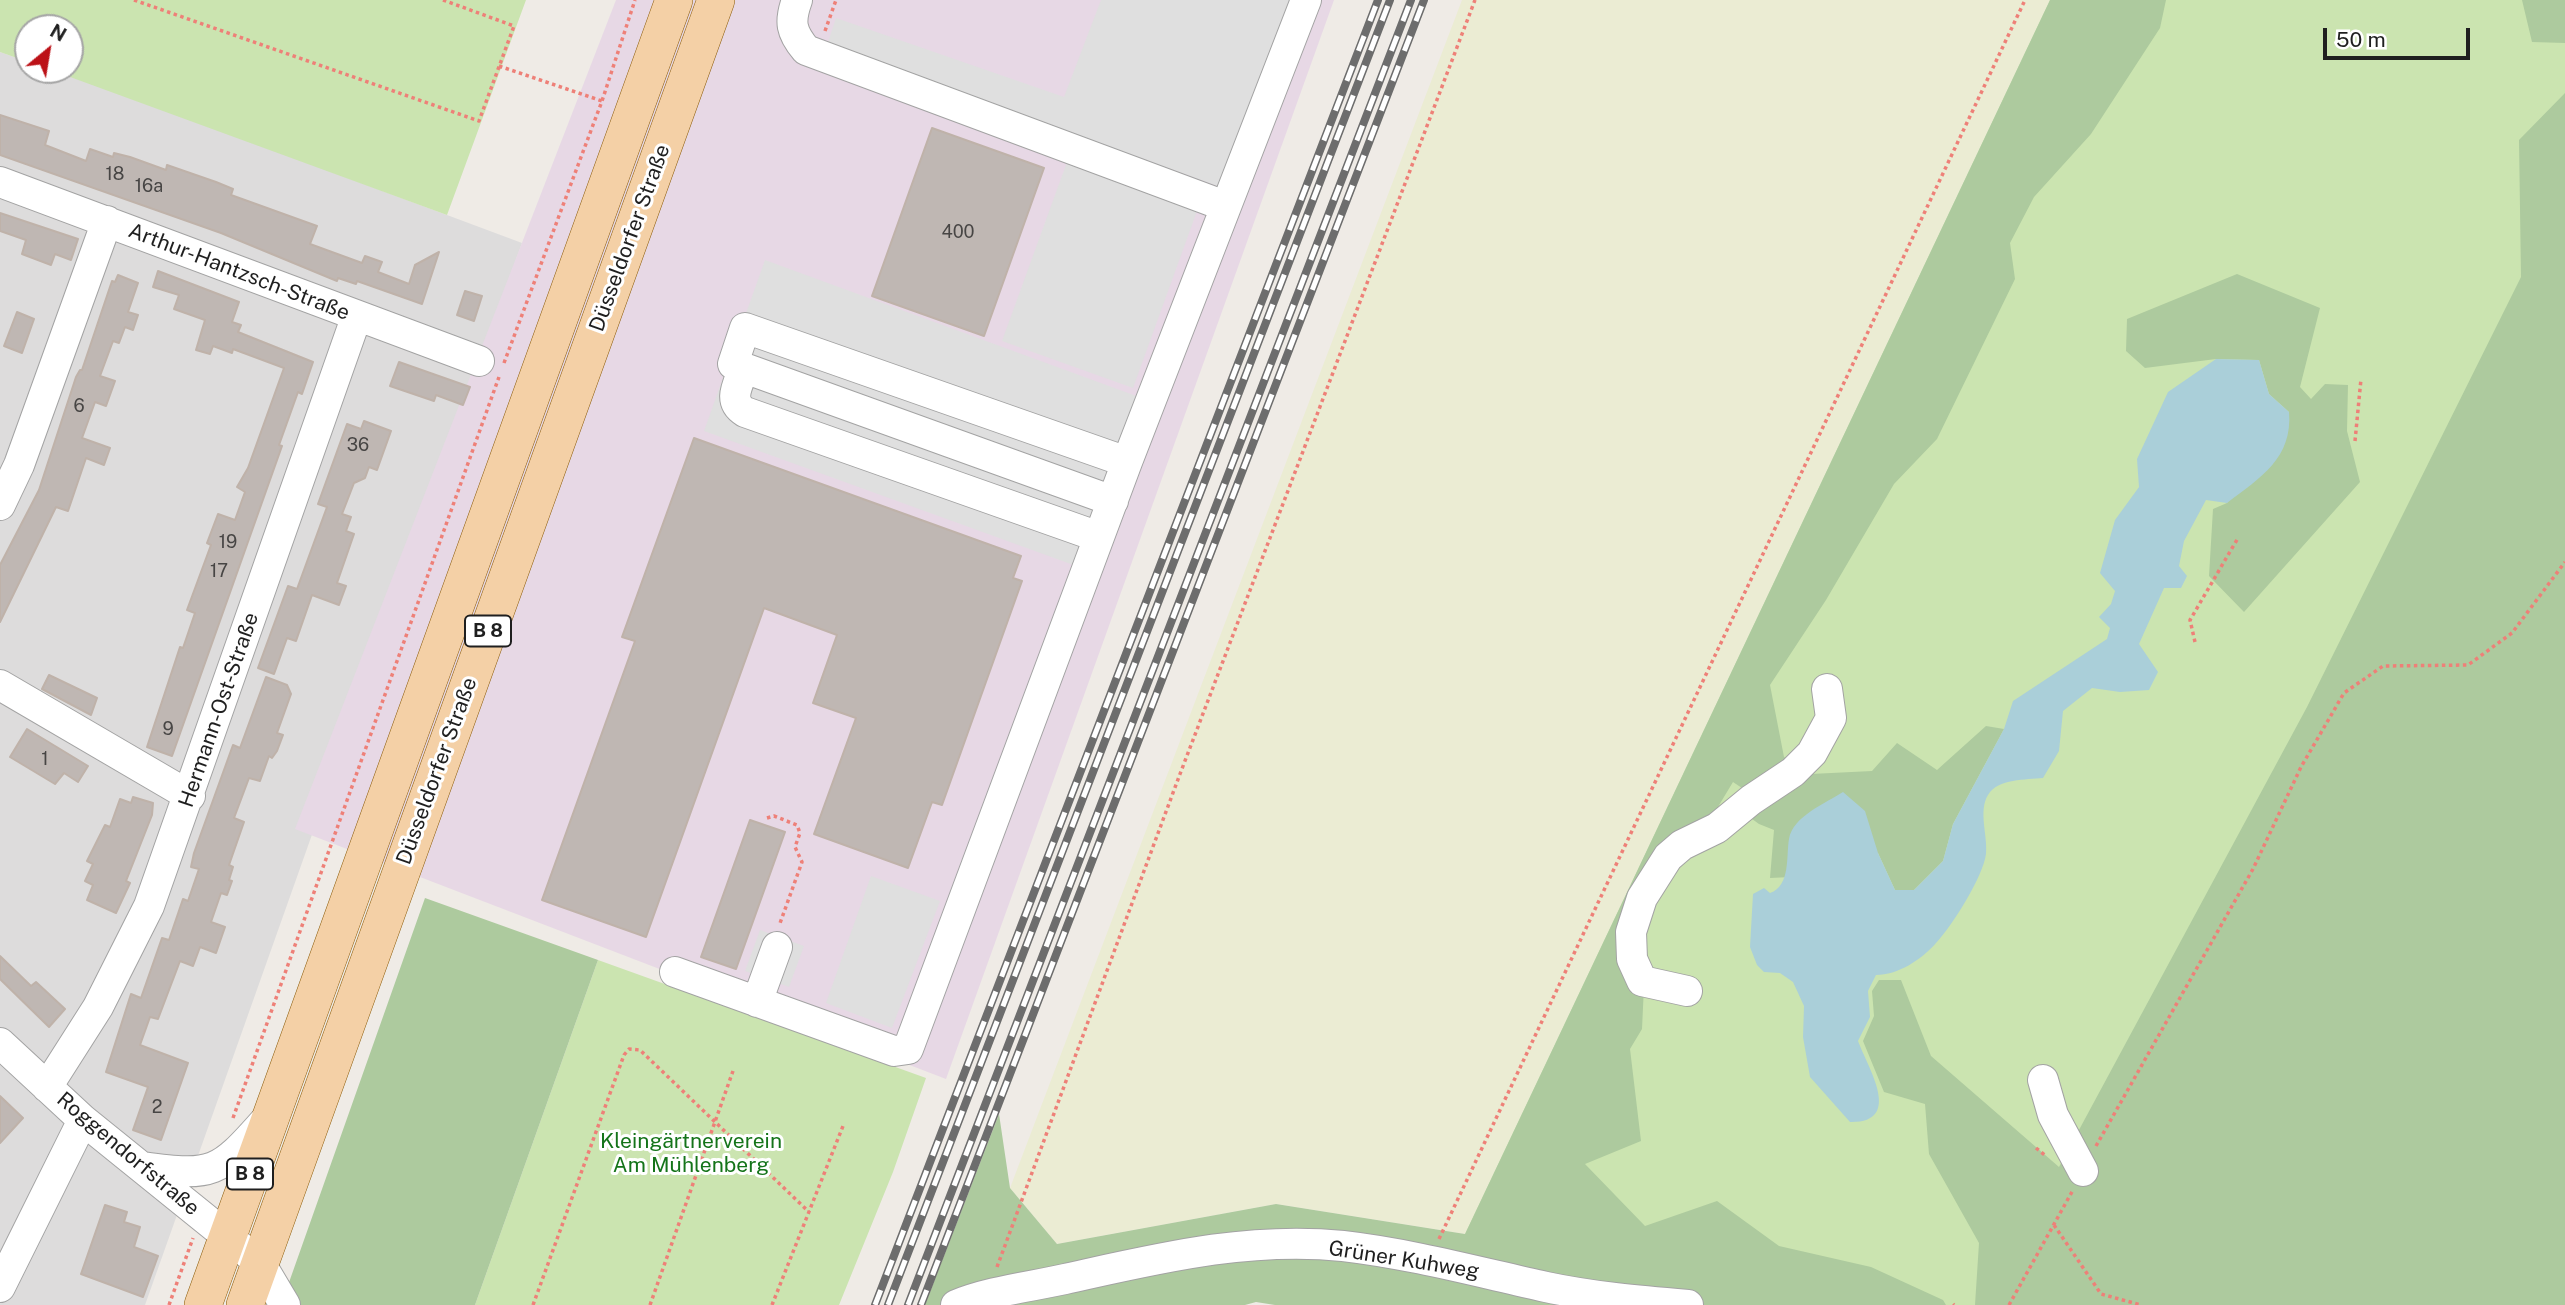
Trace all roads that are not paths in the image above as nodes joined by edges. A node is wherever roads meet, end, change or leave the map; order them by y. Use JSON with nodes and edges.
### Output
{"nodes":[{"id":1,"x":674,"y":0,"type":"edge"},
{"id":2,"x":716,"y":0,"type":"edge"},
{"id":3,"x":797,"y":0,"type":"edge"},
{"id":4,"x":1306,"y":0,"type":"edge"},
{"id":5,"x":0,"y":182,"type":"edge"},
{"id":6,"x":1225,"y":206,"type":"junction"},
{"id":7,"x":107,"y":221,"type":"junction"},
{"id":8,"x":356,"y":318,"type":"junction"},
{"id":9,"x":479,"y":361,"type":"dead end"},
{"id":10,"x":744,"y":368,"type":"junction"},
{"id":11,"x":10,"y":462,"type":"edge"},
{"id":12,"x":1126,"y":463,"type":"junction"},
{"id":13,"x":1113,"y":501,"type":"junction"},
{"id":14,"x":0,"y":505,"type":"edge"},
{"id":15,"x":1100,"y":537,"type":"junction"},
{"id":16,"x":0,"y":685,"type":"edge"},
{"id":17,"x":1827,"y":689,"type":"dead end"},
{"id":18,"x":190,"y":796,"type":"junction"},
{"id":19,"x":777,"y":947,"type":"road end"},
{"id":20,"x":675,"y":972,"type":"dead end"},
{"id":21,"x":1687,"y":991,"type":"dead end"},
{"id":22,"x":757,"y":1002,"type":"junction"},
{"id":23,"x":0,"y":1043,"type":"edge"},
{"id":24,"x":2043,"y":1080,"type":"dead end"},
{"id":25,"x":47,"y":1087,"type":"junction"},
{"id":26,"x":273,"y":1112,"type":"junction"},
{"id":27,"x":83,"y":1120,"type":"junction"},
{"id":28,"x":140,"y":1166,"type":"junction"},
{"id":29,"x":2083,"y":1171,"type":"road end"},
{"id":30,"x":215,"y":1225,"type":"junction"},
{"id":31,"x":260,"y":1263,"type":"junction"},
{"id":32,"x":0,"y":1287,"type":"edge"},
{"id":33,"x":203,"y":1305,"type":"edge"},
{"id":34,"x":245,"y":1305,"type":"edge"},
{"id":35,"x":285,"y":1305,"type":"edge"},
{"id":36,"x":956,"y":1305,"type":"edge"},
{"id":37,"x":1688,"y":1305,"type":"edge"}],
"edges":[{"from":1,"to":26,"type":"main road","name":"Düsseldorfer Straße","number":"B 8"},
{"from":2,"to":31,"type":"main road","name":"Düsseldorfer Straße","number":"B 8"},
{"from":3,"to":6,"type":"street"},
{"from":4,"to":6,"type":"street"},
{"from":5,"to":7,"type":"street","name":"Arthur-Hantzsch-Straße"},
{"from":6,"to":12,"type":"street"},
{"from":7,"to":8,"type":"street","name":"Arthur-Hantzsch-Straße"},
{"from":7,"to":11,"type":"street"},
{"from":8,"to":9,"type":"street","name":"Arthur-Hantzsch-Straße"},
{"from":8,"to":18,"type":"street","name":"Hermann-Ost-Straße"},
{"from":10,"to":12,"type":"street"},
{"from":10,"to":13,"type":"street"},
{"from":10,"to":15,"type":"street"},
{"from":11,"to":14,"type":"street"},
{"from":12,"to":13,"type":"street"},
{"from":13,"to":15,"type":"street"},
{"from":15,"to":22,"type":"street"},
{"from":16,"to":18,"type":"street"},
{"from":17,"to":21,"type":"street"},
{"from":18,"to":25,"type":"street","name":"Hermann-Ost-Straße"},
{"from":19,"to":22,"type":"street"},
{"from":20,"to":22,"type":"street"},
{"from":23,"to":25,"type":"street","name":"Roggendorfstraße"},
{"from":24,"to":29,"type":"street"},
{"from":25,"to":27,"type":"street","name":"Roggendorfstraße"},
{"from":26,"to":28,"type":"street"},
{"from":26,"to":30,"type":"main road","name":"Düsseldorfer Straße","number":"B 8"},
{"from":27,"to":28,"type":"street","name":"Roggendorfstraße"},
{"from":27,"to":32,"type":"street"},
{"from":28,"to":30,"type":"street","name":"Roggendorfstraße"},
{"from":30,"to":31,"type":"street","name":"Roggendorfstraße"},
{"from":30,"to":33,"type":"main road","name":"Düsseldorfer Straße","number":"B 8"},
{"from":31,"to":34,"type":"main road","name":"Düsseldorfer Straße","number":"B 8"},
{"from":31,"to":35,"type":"street"},
{"from":36,"to":37,"type":"street","name":"Grüner Kuhweg"}]}
